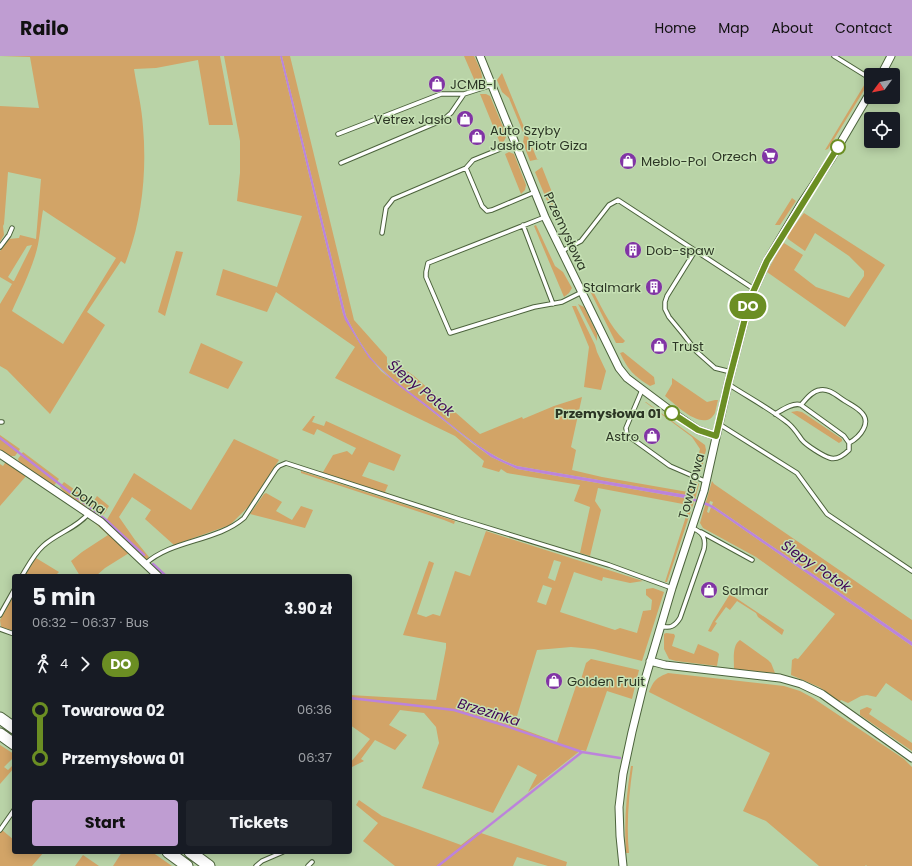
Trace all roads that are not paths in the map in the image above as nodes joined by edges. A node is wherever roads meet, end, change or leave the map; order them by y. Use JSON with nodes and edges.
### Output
{"nodes":[{"id":1,"x":480,"y":56,"type":"edge"},
{"id":2,"x":834,"y":56,"type":"edge"},
{"id":3,"x":891,"y":56,"type":"edge"},
{"id":4,"x":885,"y":68,"type":"edge"},
{"id":5,"x":864,"y":75,"type":"edge"},
{"id":6,"x":492,"y":85,"type":"junction"},
{"id":7,"x":464,"y":94,"type":"junction"},
{"id":8,"x":864,"y":103,"type":"edge"},
{"id":9,"x":338,"y":134,"type":"dead end"},
{"id":10,"x":515,"y":143,"type":"junction"},
{"id":11,"x":341,"y":163,"type":"dead end"},
{"id":12,"x":466,"y":168,"type":"junction"},
{"id":13,"x":535,"y":192,"type":"junction"},
{"id":14,"x":545,"y":217,"type":"junction"},
{"id":15,"x":523,"y":225,"type":"junction"},
{"id":16,"x":12,"y":228,"type":"dead end"},
{"id":17,"x":382,"y":233,"type":"dead end"},
{"id":18,"x":0,"y":247,"type":"edge"},
{"id":19,"x":561,"y":251,"type":"junction"},
{"id":20,"x":696,"y":251,"type":"junction"},
{"id":21,"x":754,"y":290,"type":"junction"},
{"id":22,"x":582,"y":292,"type":"junction"},
{"id":23,"x":553,"y":304,"type":"junction"},
{"id":24,"x":731,"y":372,"type":"junction"},
{"id":25,"x":728,"y":384,"type":"junction"},
{"id":26,"x":642,"y":390,"type":"junction"},
{"id":27,"x":801,"y":405,"type":"junction"},
{"id":28,"x":775,"y":414,"type":"junction"},
{"id":29,"x":719,"y":424,"type":"junction"},
{"id":30,"x":716,"y":436,"type":"junction"},
{"id":31,"x":849,"y":443,"type":"junction"},
{"id":32,"x":0,"y":454,"type":"edge"},
{"id":33,"x":706,"y":482,"type":"junction"},
{"id":34,"x":89,"y":513,"type":"junction"},
{"id":35,"x":692,"y":528,"type":"junction"},
{"id":36,"x":700,"y":532,"type":"junction"},
{"id":37,"x":752,"y":560,"type":"dead end"},
{"id":38,"x":145,"y":564,"type":"junction"},
{"id":39,"x":912,"y":570,"type":"edge"},
{"id":40,"x":23,"y":574,"type":"edge"},
{"id":41,"x":156,"y":574,"type":"edge"},
{"id":42,"x":672,"y":588,"type":"junction"},
{"id":43,"x":12,"y":594,"type":"edge"},
{"id":44,"x":0,"y":615,"type":"edge"},
{"id":45,"x":661,"y":626,"type":"junction"},
{"id":46,"x":0,"y":629,"type":"edge"},
{"id":47,"x":12,"y":633,"type":"edge"},
{"id":48,"x":650,"y":661,"type":"junction"},
{"id":49,"x":0,"y":718,"type":"edge"},
{"id":50,"x":12,"y":727,"type":"edge"},
{"id":51,"x":0,"y":734,"type":"edge"},
{"id":52,"x":12,"y":743,"type":"edge"},
{"id":53,"x":912,"y":758,"type":"edge"},
{"id":54,"x":12,"y":813,"type":"edge"},
{"id":55,"x":0,"y":830,"type":"edge"},
{"id":56,"x":171,"y":854,"type":"edge"},
{"id":57,"x":193,"y":854,"type":"edge"},
{"id":58,"x":278,"y":854,"type":"edge"},
{"id":59,"x":312,"y":862,"type":"dead end"},
{"id":60,"x":187,"y":866,"type":"edge"},
{"id":61,"x":209,"y":866,"type":"edge"},
{"id":62,"x":256,"y":866,"type":"edge"},
{"id":63,"x":308,"y":866,"type":"edge"},
{"id":64,"x":623,"y":866,"type":"edge"}],
"edges":[{"from":1,"to":6,"type":"street","name":"Przemysłowa"},
{"from":2,"to":5,"type":"lane"},
{"from":3,"to":4,"type":"street"},
{"from":6,"to":7,"type":"lane"},
{"from":6,"to":10,"type":"street","name":"Przemysłowa"},
{"from":7,"to":9,"type":"lane"},
{"from":7,"to":11,"type":"lane"},
{"from":8,"to":21,"type":"street","name":"Towarowa"},
{"from":10,"to":12,"type":"lane"},
{"from":10,"to":13,"type":"street","name":"Przemysłowa"},
{"from":12,"to":13,"type":"lane"},
{"from":12,"to":17,"type":"lane"},
{"from":13,"to":14,"type":"street","name":"Przemysłowa"},
{"from":14,"to":15,"type":"lane"},
{"from":14,"to":19,"type":"street","name":"Przemysłowa"},
{"from":15,"to":23,"type":"lane"},
{"from":15,"to":23,"type":"lane"},
{"from":16,"to":18,"type":"lane"},
{"from":19,"to":20,"type":"lane"},
{"from":19,"to":22,"type":"street","name":"Przemysłowa"},
{"from":20,"to":21,"type":"lane"},
{"from":20,"to":24,"type":"lane"},
{"from":21,"to":24,"type":"street","name":"Towarowa"},
{"from":22,"to":23,"type":"lane"},
{"from":22,"to":26,"type":"street","name":"Przemysłowa"},
{"from":24,"to":25,"type":"street","name":"Towarowa"},
{"from":25,"to":28,"type":"lane"},
{"from":25,"to":29,"type":"street","name":"Towarowa"},
{"from":26,"to":30,"type":"street","name":"Przemysłowa"},
{"from":26,"to":33,"type":"lane"},
{"from":27,"to":28,"type":"lane"},
{"from":27,"to":31,"type":"lane"},
{"from":27,"to":31,"type":"lane"},
{"from":28,"to":31,"type":"lane"},
{"from":29,"to":30,"type":"street","name":"Towarowa"},
{"from":29,"to":39,"type":"lane"},
{"from":30,"to":33,"type":"street","name":"Towarowa"},
{"from":32,"to":34,"type":"street","name":"Dolna"},
{"from":33,"to":35,"type":"street","name":"Towarowa"},
{"from":34,"to":38,"type":"street","name":"Dolna"},
{"from":34,"to":40,"type":"lane"},
{"from":35,"to":36,"type":"lane"},
{"from":35,"to":42,"type":"street","name":"Towarowa"},
{"from":36,"to":37,"type":"lane"},
{"from":36,"to":45,"type":"lane"},
{"from":38,"to":41,"type":"street","name":"Dolna"},
{"from":38,"to":42,"type":"lane"},
{"from":42,"to":45,"type":"street","name":"Towarowa"},
{"from":43,"to":44,"type":"lane"},
{"from":45,"to":48,"type":"street","name":"Towarowa"},
{"from":46,"to":47,"type":"lane"},
{"from":48,"to":53,"type":"street"},
{"from":48,"to":64,"type":"street","name":"Towarowa"},
{"from":49,"to":50,"type":"main road"},
{"from":51,"to":52,"type":"main road"},
{"from":54,"to":55,"type":"lane"},
{"from":56,"to":60,"type":"main road"},
{"from":57,"to":61,"type":"main road"},
{"from":58,"to":62,"type":"lane"},
{"from":59,"to":63,"type":"lane"}]}
